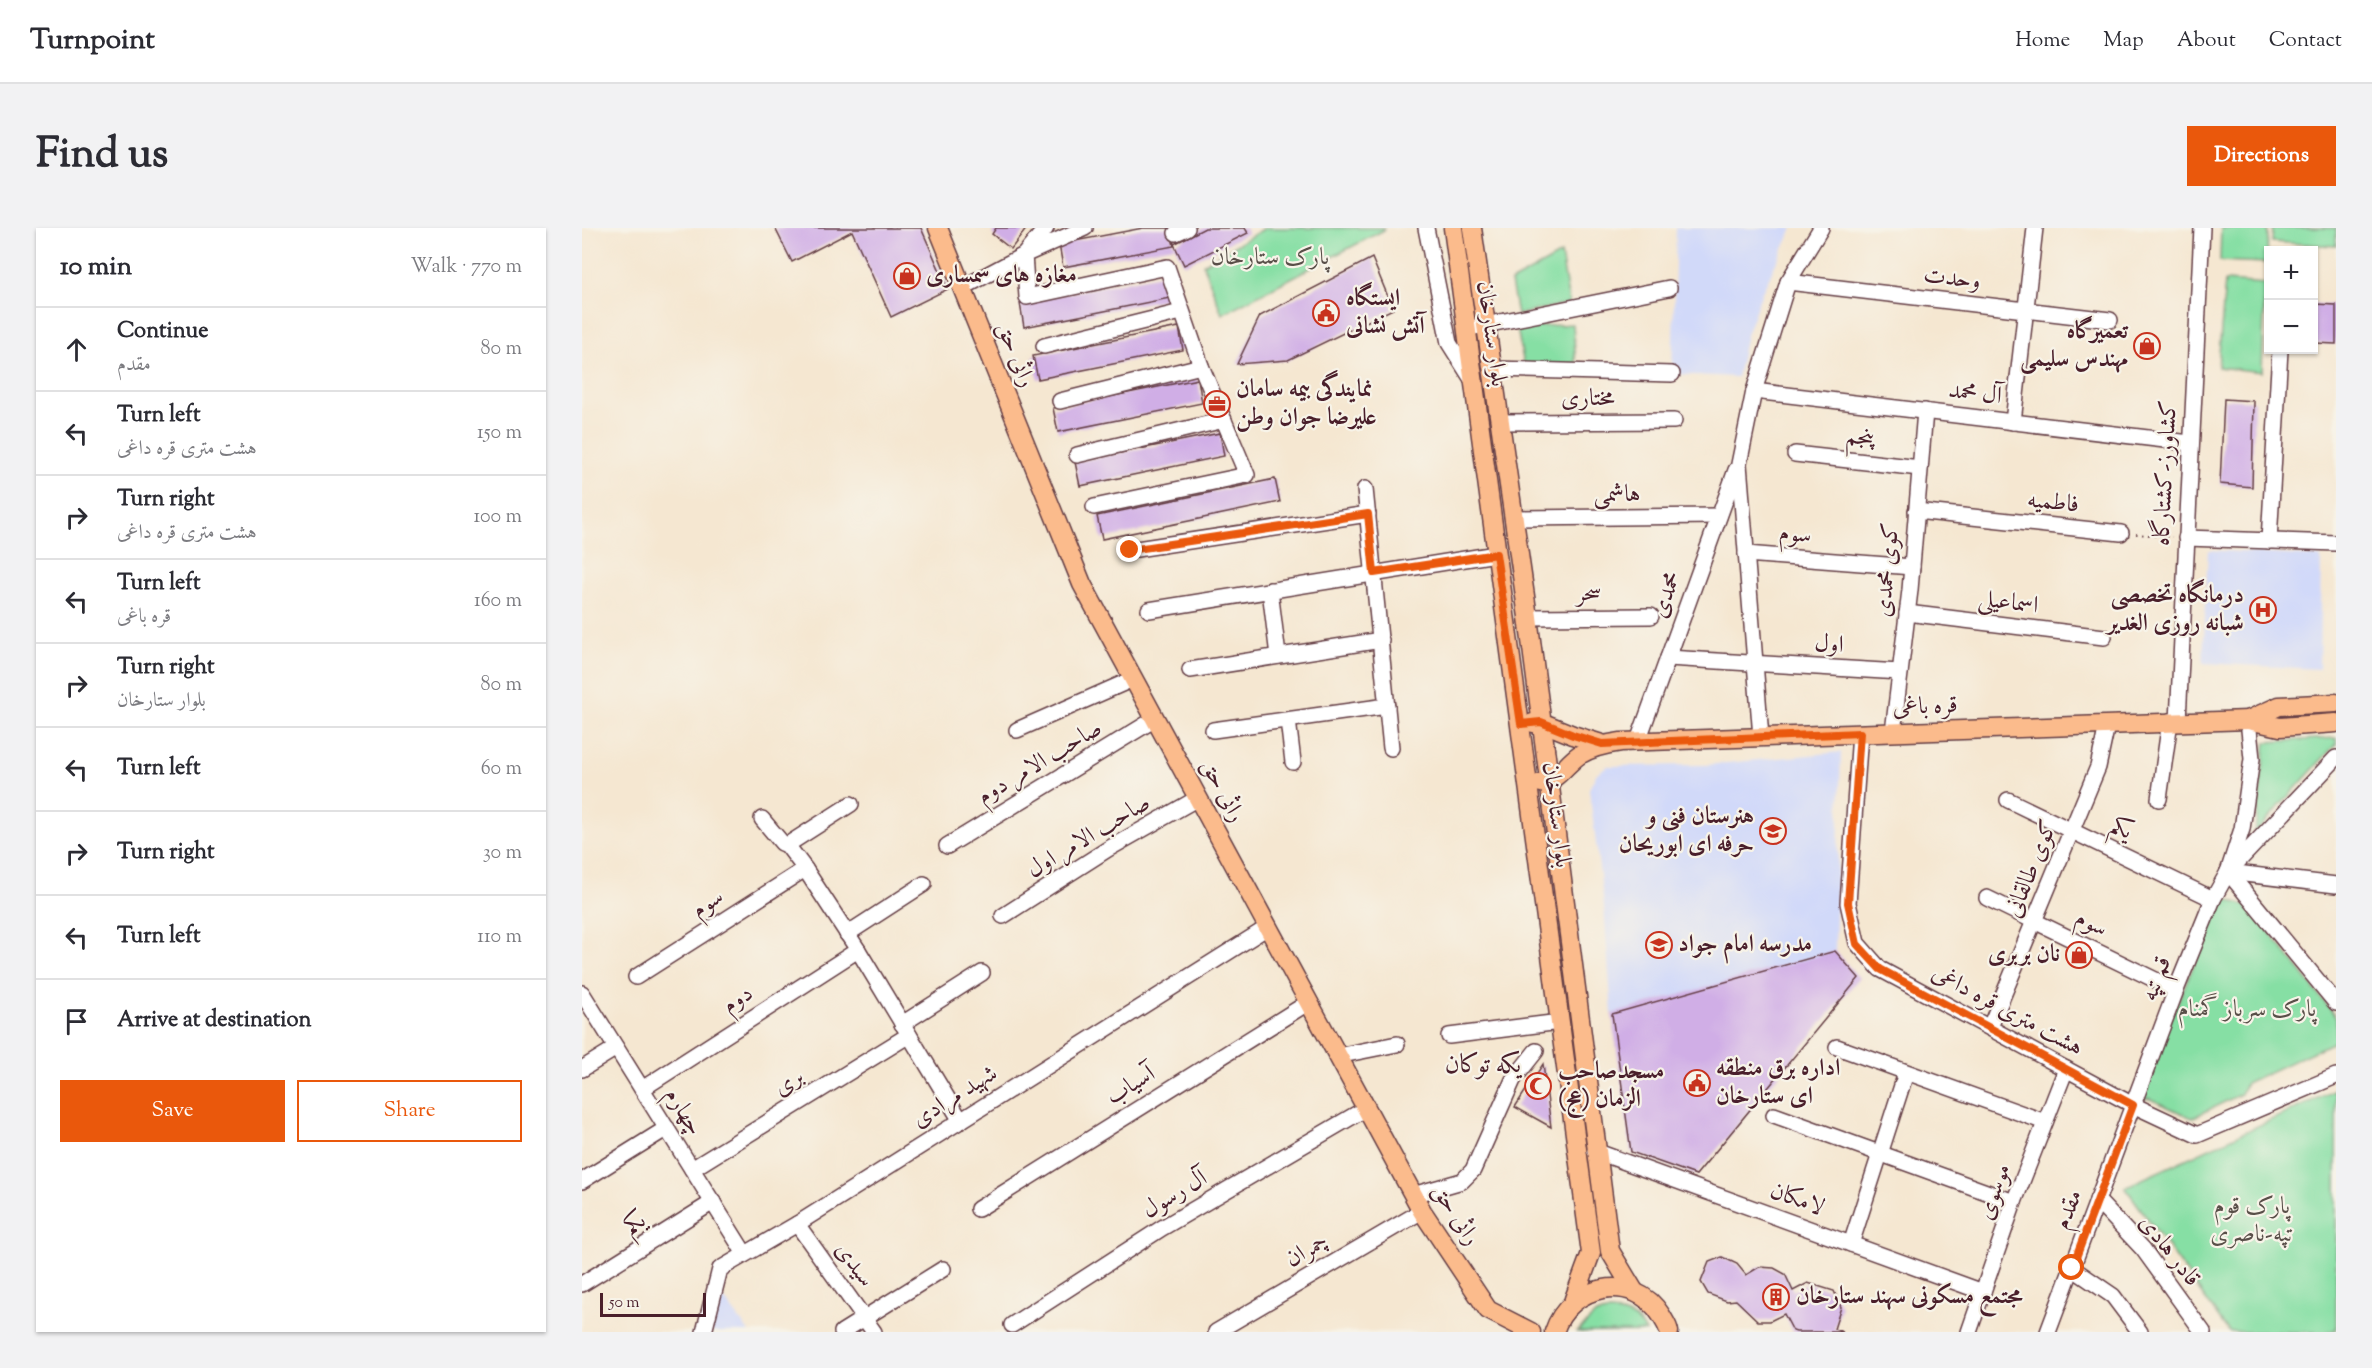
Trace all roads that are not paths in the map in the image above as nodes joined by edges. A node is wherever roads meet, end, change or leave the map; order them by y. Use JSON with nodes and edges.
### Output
{"nodes":[{"id":1,"x":938,"y":228,"type":"edge"},
{"id":2,"x":1047,"y":228,"type":"edge"},
{"id":3,"x":1085,"y":228,"type":"edge"},
{"id":4,"x":1426,"y":228,"type":"edge"},
{"id":5,"x":1453,"y":228,"type":"edge"},
{"id":6,"x":1472,"y":228,"type":"edge"},
{"id":7,"x":1821,"y":228,"type":"edge"},
{"id":8,"x":2035,"y":228,"type":"edge"},
{"id":9,"x":2202,"y":228,"type":"edge"},
{"id":10,"x":1024,"y":255,"type":"junction"},
{"id":11,"x":1788,"y":282,"type":"junction"},
{"id":12,"x":962,"y":288,"type":"junction"},
{"id":13,"x":1669,"y":288,"type":"dead end"},
{"id":14,"x":2026,"y":311,"type":"junction"},
{"id":15,"x":1181,"y":312,"type":"junction"},
{"id":16,"x":2110,"y":320,"type":"dead end"},
{"id":17,"x":1487,"y":324,"type":"junction"},
{"id":18,"x":1466,"y":328,"type":"junction"},
{"id":19,"x":1044,"y":346,"type":"dead end"},
{"id":20,"x":2280,"y":354,"type":"edge"},
{"id":21,"x":1201,"y":366,"type":"junction"},
{"id":22,"x":1494,"y":369,"type":"junction"},
{"id":23,"x":1672,"y":375,"type":"dead end"},
{"id":24,"x":1473,"y":382,"type":"junction"},
{"id":25,"x":1754,"y":391,"type":"junction"},
{"id":26,"x":1060,"y":401,"type":"dead end"},
{"id":27,"x":1924,"y":411,"type":"junction"},
{"id":28,"x":1224,"y":420,"type":"junction"},
{"id":29,"x":1674,"y":421,"type":"dead end"},
{"id":30,"x":1501,"y":422,"type":"junction"},
{"id":31,"x":2013,"y":422,"type":"junction"},
{"id":32,"x":2190,"y":443,"type":"junction"},
{"id":33,"x":1795,"y":454,"type":"dead end"},
{"id":34,"x":1077,"y":455,"type":"dead end"},
{"id":35,"x":1738,"y":464,"type":"junction"},
{"id":36,"x":1920,"y":468,"type":"junction"},
{"id":37,"x":1365,"y":489,"type":"dead end"},
{"id":38,"x":1094,"y":507,"type":"dead end"},
{"id":39,"x":1916,"y":511,"type":"junction"},
{"id":40,"x":1368,"y":514,"type":"junction"},
{"id":41,"x":1719,"y":516,"type":"junction"},
{"id":42,"x":1514,"y":518,"type":"junction"},
{"id":43,"x":2121,"y":534,"type":"road end"},
{"id":44,"x":2186,"y":538,"type":"junction"},
{"id":45,"x":2269,"y":541,"type":"junction"},
{"id":46,"x":2336,"y":543,"type":"edge"},
{"id":47,"x":1130,"y":550,"type":"dead end"},
{"id":48,"x":1496,"y":554,"type":"junction"},
{"id":49,"x":1746,"y":554,"type":"junction"},
{"id":50,"x":1911,"y":567,"type":"junction"},
{"id":51,"x":1374,"y":573,"type":"junction"},
{"id":52,"x":1270,"y":590,"type":"junction"},
{"id":53,"x":1149,"y":610,"type":"dead end"},
{"id":54,"x":1907,"y":613,"type":"junction"},
{"id":55,"x":1651,"y":616,"type":"dead end"},
{"id":56,"x":1528,"y":617,"type":"junction"},
{"id":57,"x":2104,"y":637,"type":"dead end"},
{"id":58,"x":1381,"y":640,"type":"junction"},
{"id":59,"x":1278,"y":656,"type":"junction"},
{"id":60,"x":1668,"y":658,"type":"junction"},
{"id":61,"x":1755,"y":662,"type":"junction"},
{"id":62,"x":1190,"y":670,"type":"dead end"},
{"id":63,"x":1900,"y":672,"type":"junction"},
{"id":64,"x":1133,"y":679,"type":"junction"},
{"id":65,"x":2336,"y":703,"type":"edge"},
{"id":66,"x":1387,"y":706,"type":"junction"},
{"id":67,"x":1155,"y":719,"type":"junction"},
{"id":68,"x":1288,"y":720,"type":"junction"},
{"id":69,"x":2248,"y":720,"type":"junction"},
{"id":70,"x":2174,"y":721,"type":"junction"},
{"id":71,"x":1541,"y":722,"type":"junction"},
{"id":72,"x":2336,"y":723,"type":"edge"},
{"id":73,"x":1521,"y":724,"type":"junction"},
{"id":74,"x":2107,"y":725,"type":"junction"},
{"id":75,"x":1017,"y":730,"type":"dead end"},
{"id":76,"x":1213,"y":730,"type":"dead end"},
{"id":77,"x":1893,"y":732,"type":"junction"},
{"id":78,"x":1860,"y":733,"type":"junction"},
{"id":79,"x":1761,"y":737,"type":"junction"},
{"id":80,"x":1638,"y":741,"type":"junction"},
{"id":81,"x":1602,"y":744,"type":"junction"},
{"id":82,"x":1391,"y":748,"type":"dead end"},
{"id":83,"x":2336,"y":758,"type":"edge"},
{"id":84,"x":1293,"y":762,"type":"dead end"},
{"id":85,"x":1550,"y":782,"type":"junction"},
{"id":86,"x":1527,"y":784,"type":"junction"},
{"id":87,"x":1198,"y":798,"type":"junction"},
{"id":88,"x":2159,"y":799,"type":"dead end"},
{"id":89,"x":2008,"y":800,"type":"dead end"},
{"id":90,"x":851,"y":804,"type":"dead end"},
{"id":91,"x":762,"y":819,"type":"dead end"},
{"id":92,"x":2072,"y":831,"type":"junction"},
{"id":93,"x":788,"y":845,"type":"junction"},
{"id":94,"x":947,"y":846,"type":"dead end"},
{"id":95,"x":805,"y":869,"type":"junction"},
{"id":96,"x":2228,"y":872,"type":"junction"},
{"id":97,"x":924,"y":884,"type":"dead end"},
{"id":98,"x":2336,"y":885,"type":"edge"},
{"id":99,"x":1987,"y":898,"type":"dead end"},
{"id":100,"x":2214,"y":899,"type":"junction"},
{"id":101,"x":1004,"y":916,"type":"dead end"},
{"id":102,"x":2035,"y":921,"type":"junction"},
{"id":103,"x":1268,"y":927,"type":"junction"},
{"id":104,"x":847,"y":934,"type":"junction"},
{"id":105,"x":858,"y":950,"type":"junction"},
{"id":106,"x":982,"y":973,"type":"dead end"},
{"id":107,"x":636,"y":977,"type":"dead end"},
{"id":108,"x":2176,"y":990,"type":"junction"},
{"id":109,"x":582,"y":993,"type":"edge"},
{"id":110,"x":1309,"y":1002,"type":"junction"},
{"id":111,"x":2336,"y":1003,"type":"edge"},
{"id":112,"x":1560,"y":1022,"type":"junction"},
{"id":113,"x":1990,"y":1027,"type":"junction"},
{"id":114,"x":906,"y":1029,"type":"junction"},
{"id":115,"x":1449,"y":1036,"type":"dead end"},
{"id":116,"x":1397,"y":1044,"type":"dead end"},
{"id":117,"x":1837,"y":1047,"type":"dead end"},
{"id":118,"x":616,"y":1048,"type":"junction"},
{"id":119,"x":1536,"y":1051,"type":"dead end"},
{"id":120,"x":1337,"y":1056,"type":"junction"},
{"id":121,"x":582,"y":1069,"type":"edge"},
{"id":122,"x":2066,"y":1069,"type":"junction"},
{"id":123,"x":1906,"y":1073,"type":"junction"},
{"id":124,"x":2336,"y":1076,"type":"edge"},
{"id":125,"x":642,"y":1089,"type":"junction"},
{"id":126,"x":2133,"y":1105,"type":"junction"},
{"id":127,"x":1365,"y":1109,"type":"junction"},
{"id":128,"x":1774,"y":1115,"type":"dead end"},
{"id":129,"x":961,"y":1121,"type":"junction"},
{"id":130,"x":2045,"y":1122,"type":"junction"},
{"id":131,"x":667,"y":1128,"type":"junction"},
{"id":132,"x":1595,"y":1151,"type":"junction"},
{"id":133,"x":1879,"y":1154,"type":"junction"},
{"id":134,"x":692,"y":1170,"type":"junction"},
{"id":135,"x":582,"y":1181,"type":"edge"},
{"id":136,"x":1413,"y":1195,"type":"junction"},
{"id":137,"x":2097,"y":1200,"type":"junction"},
{"id":138,"x":713,"y":1202,"type":"junction"},
{"id":139,"x":2014,"y":1202,"type":"junction"},
{"id":140,"x":978,"y":1209,"type":"dead end"},
{"id":141,"x":1422,"y":1212,"type":"junction"},
{"id":142,"x":797,"y":1224,"type":"junction"},
{"id":143,"x":1851,"y":1244,"type":"junction"},
{"id":144,"x":746,"y":1254,"type":"junction"},
{"id":145,"x":2072,"y":1268,"type":"junction"},
{"id":146,"x":943,"y":1269,"type":"dead end"},
{"id":147,"x":582,"y":1284,"type":"edge"},
{"id":148,"x":1634,"y":1292,"type":"junction"},
{"id":149,"x":1983,"y":1292,"type":"junction"},
{"id":150,"x":1574,"y":1299,"type":"junction"},
{"id":151,"x":864,"y":1318,"type":"junction"},
{"id":152,"x":1012,"y":1325,"type":"dead end"},
{"id":153,"x":704,"y":1332,"type":"edge"},
{"id":154,"x":842,"y":1332,"type":"edge"},
{"id":155,"x":874,"y":1332,"type":"edge"},
{"id":156,"x":1216,"y":1332,"type":"edge"},
{"id":157,"x":1531,"y":1332,"type":"edge"},
{"id":158,"x":1554,"y":1332,"type":"edge"},
{"id":159,"x":1669,"y":1332,"type":"edge"},
{"id":160,"x":1970,"y":1332,"type":"edge"},
{"id":161,"x":2048,"y":1332,"type":"edge"},
{"id":162,"x":2140,"y":1332,"type":"edge"},
{"id":163,"x":2203,"y":1332,"type":"edge"}],
"edges":[{"from":1,"to":12,"type":"main road","name":"راثی حق"},
{"from":2,"to":10,"type":"street"},
{"from":3,"to":10,"type":"street"},
{"from":4,"to":24,"type":"street"},
{"from":5,"to":18,"type":"main road","name":"بلوار ستارخان"},
{"from":6,"to":17,"type":"main road","name":"بلوار ستارخان"},
{"from":7,"to":11,"type":"street","name":"محمدی"},
{"from":8,"to":14,"type":"street"},
{"from":9,"to":32,"type":"street","name":"کشاورز-کشتارگاه"},
{"from":10,"to":12,"type":"street"},
{"from":10,"to":15,"type":"street"},
{"from":11,"to":14,"type":"street","name":"وحدت"},
{"from":11,"to":25,"type":"street","name":"محمدی"},
{"from":12,"to":64,"type":"main road","name":"راثی حق"},
{"from":13,"to":17,"type":"street"},
{"from":14,"to":16,"type":"street","name":"وحدت"},
{"from":14,"to":31,"type":"street"},
{"from":15,"to":19,"type":"street"},
{"from":15,"to":21,"type":"street"},
{"from":17,"to":18,"type":"street"},
{"from":17,"to":22,"type":"main road","name":"بلوار ستارخان"},
{"from":18,"to":24,"type":"main road","name":"بلوار ستارخان"},
{"from":20,"to":45,"type":"street"},
{"from":21,"to":26,"type":"street"},
{"from":21,"to":28,"type":"street"},
{"from":22,"to":23,"type":"street"},
{"from":22,"to":30,"type":"main road","name":"بلوار ستارخان"},
{"from":24,"to":48,"type":"main road","name":"بلوار ستارخان"},
{"from":25,"to":27,"type":"street","name":"آل محمد"},
{"from":25,"to":35,"type":"street","name":"محمدی"},
{"from":27,"to":31,"type":"street","name":"آل محمد"},
{"from":27,"to":36,"type":"street","name":"کوی محمدی"},
{"from":28,"to":34,"type":"street"},
{"from":28,"to":38,"type":"street"},
{"from":29,"to":30,"type":"street","name":"مختاری"},
{"from":30,"to":42,"type":"main road","name":"بلوار ستارخان"},
{"from":31,"to":32,"type":"street","name":"آل محمد"},
{"from":32,"to":44,"type":"street","name":"کشاورز-کشتارگاه"},
{"from":33,"to":36,"type":"street","name":"پنجم"},
{"from":35,"to":41,"type":"street","name":"محمدی"},
{"from":35,"to":49,"type":"street","name":"محمدی"},
{"from":36,"to":39,"type":"street","name":"کوی محمدی"},
{"from":37,"to":40,"type":"street"},
{"from":39,"to":43,"type":"street","name":"فاطمیه"},
{"from":39,"to":50,"type":"street","name":"کوی محمدی"},
{"from":40,"to":47,"type":"street"},
{"from":40,"to":51,"type":"street"},
{"from":41,"to":42,"type":"street","name":"هاشمی"},
{"from":41,"to":60,"type":"street","name":"محمدی"},
{"from":42,"to":56,"type":"main road","name":"بلوار ستارخان"},
{"from":44,"to":45,"type":"street"},
{"from":44,"to":70,"type":"street","name":"کشاورز-کشتارگاه"},
{"from":45,"to":46,"type":"street"},
{"from":48,"to":51,"type":"street"},
{"from":48,"to":73,"type":"main road","name":"بلوار ستارخان"},
{"from":49,"to":50,"type":"street","name":"سوم"},
{"from":49,"to":61,"type":"street","name":"محمدی"},
{"from":50,"to":54,"type":"street","name":"کوی محمدی"},
{"from":51,"to":52,"type":"street"},
{"from":51,"to":58,"type":"street"},
{"from":52,"to":53,"type":"street"},
{"from":52,"to":59,"type":"street"},
{"from":54,"to":57,"type":"street","name":"اسماعیلی"},
{"from":54,"to":63,"type":"street","name":"کوی محمدی"},
{"from":55,"to":56,"type":"street","name":"سحر"},
{"from":56,"to":71,"type":"main road","name":"بلوار ستارخان"},
{"from":58,"to":59,"type":"street"},
{"from":58,"to":66,"type":"street"},
{"from":59,"to":62,"type":"street"},
{"from":60,"to":61,"type":"street","name":"اول"},
{"from":60,"to":80,"type":"street","name":"محمدی"},
{"from":61,"to":63,"type":"street","name":"اول"},
{"from":61,"to":79,"type":"street","name":"محمدی"},
{"from":63,"to":77,"type":"street","name":"کوی محمدی"},
{"from":64,"to":67,"type":"main road","name":"راثی حق"},
{"from":64,"to":75,"type":"street"},
{"from":65,"to":69,"type":"main road"},
{"from":66,"to":68,"type":"street"},
{"from":66,"to":82,"type":"street"},
{"from":67,"to":87,"type":"main road","name":"راثی حق"},
{"from":67,"to":94,"type":"street","name":"صاحب الامر دوم"},
{"from":68,"to":76,"type":"street"},
{"from":68,"to":84,"type":"street"},
{"from":69,"to":70,"type":"main road","name":"قره باغی"},
{"from":69,"to":72,"type":"main road"},
{"from":69,"to":96,"type":"street","name":"قم تپه"},
{"from":70,"to":74,"type":"main road","name":"قره باغی"},
{"from":70,"to":88,"type":"street","name":"کشاورز-کشتارگاه"},
{"from":71,"to":73,"type":"main road","name":"قره باغی"},
{"from":71,"to":81,"type":"main road","name":"قره باغی"},
{"from":71,"to":85,"type":"main road","name":"بلوار ستارخان"},
{"from":73,"to":86,"type":"main road","name":"بلوار ستارخان"},
{"from":74,"to":77,"type":"main road","name":"قره باغی"},
{"from":74,"to":92,"type":"street","name":"کوی طالقانی"},
{"from":77,"to":78,"type":"main road","name":"قره باغی"},
{"from":78,"to":79,"type":"main road","name":"قره باغی"},
{"from":78,"to":113,"type":"street","name":"هشت متری قره داغی"},
{"from":79,"to":80,"type":"main road","name":"قره باغی"},
{"from":80,"to":81,"type":"main road","name":"قره باغی"},
{"from":81,"to":85,"type":"main road","name":"قره باغی"},
{"from":83,"to":96,"type":"street","name":"قم تپه"},
{"from":85,"to":86,"type":"main road"},
{"from":85,"to":132,"type":"main road","name":"بلوار ستارخان"},
{"from":86,"to":112,"type":"main road","name":"بلوار ستارخان"},
{"from":87,"to":101,"type":"street","name":"صاحب الامر اول"},
{"from":87,"to":103,"type":"main road","name":"راثی حق"},
{"from":89,"to":92,"type":"street","name":"یکم"},
{"from":90,"to":93,"type":"street"},
{"from":91,"to":93,"type":"street"},
{"from":92,"to":100,"type":"street","name":"یکم"},
{"from":92,"to":102,"type":"street","name":"کوی طالقانی"},
{"from":93,"to":95,"type":"street"},
{"from":95,"to":104,"type":"street"},
{"from":95,"to":107,"type":"street","name":"سوم"},
{"from":96,"to":98,"type":"street"},
{"from":96,"to":100,"type":"street","name":"قم تپه"},
{"from":96,"to":111,"type":"street"},
{"from":97,"to":104,"type":"street"},
{"from":99,"to":102,"type":"street","name":"سوم"},
{"from":100,"to":108,"type":"street","name":"قم تپه"},
{"from":102,"to":108,"type":"street","name":"سوم"},
{"from":102,"to":113,"type":"street","name":"کوی طالقانی"},
{"from":103,"to":110,"type":"main road","name":"راثی حق"},
{"from":103,"to":129,"type":"street","name":"شهید مرادی"},
{"from":104,"to":105,"type":"street"},
{"from":105,"to":114,"type":"street"},
{"from":105,"to":125,"type":"street","name":"دوم"},
{"from":106,"to":114,"type":"street","name":"بری"},
{"from":108,"to":126,"type":"street","name":"قم تپه"},
{"from":109,"to":118,"type":"street","name":"چهارم"},
{"from":110,"to":120,"type":"main road","name":"راثی حق"},
{"from":110,"to":140,"type":"street","name":"آسیاب"},
{"from":112,"to":115,"type":"street"},
{"from":112,"to":150,"type":"main road","name":"بلوار ستارخان"},
{"from":113,"to":122,"type":"street","name":"هشت متری قره داغی"},
{"from":114,"to":129,"type":"street"},
{"from":114,"to":134,"type":"street","name":"بری"},
{"from":116,"to":120,"type":"street"},
{"from":117,"to":123,"type":"street"},
{"from":118,"to":121,"type":"street"},
{"from":118,"to":125,"type":"street","name":"چهارم"},
{"from":119,"to":136,"type":"street"},
{"from":120,"to":127,"type":"main road","name":"راثی حق"},
{"from":122,"to":126,"type":"street","name":"هشت متری قره داغی"},
{"from":122,"to":130,"type":"street","name":"موسوی"},
{"from":123,"to":130,"type":"street"},
{"from":123,"to":133,"type":"street"},
{"from":124,"to":126,"type":"street","name":"هشت متری قره داغی"},
{"from":125,"to":131,"type":"street","name":"چهارم"},
{"from":126,"to":137,"type":"street","name":"مقدم"},
{"from":127,"to":136,"type":"main road","name":"راثی حق"},
{"from":127,"to":152,"type":"street","name":"آل رسول"},
{"from":128,"to":133,"type":"street"},
{"from":129,"to":142,"type":"street","name":"شهید مرادی"},
{"from":130,"to":139,"type":"street","name":"موسوی"},
{"from":131,"to":134,"type":"street","name":"چهارم"},
{"from":131,"to":135,"type":"street"},
{"from":132,"to":143,"type":"street","name":"لامکان"},
{"from":132,"to":148,"type":"main road","name":"بلوار ستارخان"},
{"from":133,"to":139,"type":"street"},
{"from":133,"to":143,"type":"street"},
{"from":134,"to":138,"type":"street","name":"چهارم"},
{"from":136,"to":141,"type":"main road","name":"راثی حق"},
{"from":137,"to":145,"type":"street","name":"مقدم"},
{"from":137,"to":163,"type":"street","name":"قادر هادی"},
{"from":138,"to":144,"type":"street","name":"چهارم"},
{"from":138,"to":147,"type":"street","name":"یکم"},
{"from":139,"to":149,"type":"street","name":"موسوی"},
{"from":141,"to":156,"type":"street","name":"چمران"},
{"from":141,"to":157,"type":"main road","name":"راثی حق"},
{"from":142,"to":144,"type":"street","name":"شهید مرادی"},
{"from":142,"to":151,"type":"street","name":"سیدی"},
{"from":143,"to":149,"type":"street","name":"لامکان"},
{"from":144,"to":153,"type":"street","name":"شهید مرادی"},
{"from":145,"to":161,"type":"street","name":"مقدم"},
{"from":145,"to":162,"type":"street"},
{"from":146,"to":151,"type":"street"},
{"from":148,"to":150,"type":"main road"},
{"from":148,"to":159,"type":"main road"},
{"from":149,"to":160,"type":"street","name":"موسوی"},
{"from":150,"to":158,"type":"main road","name":"بلوار ستارخان"},
{"from":151,"to":154,"type":"street"},
{"from":151,"to":155,"type":"street","name":"سیدی"}]}
